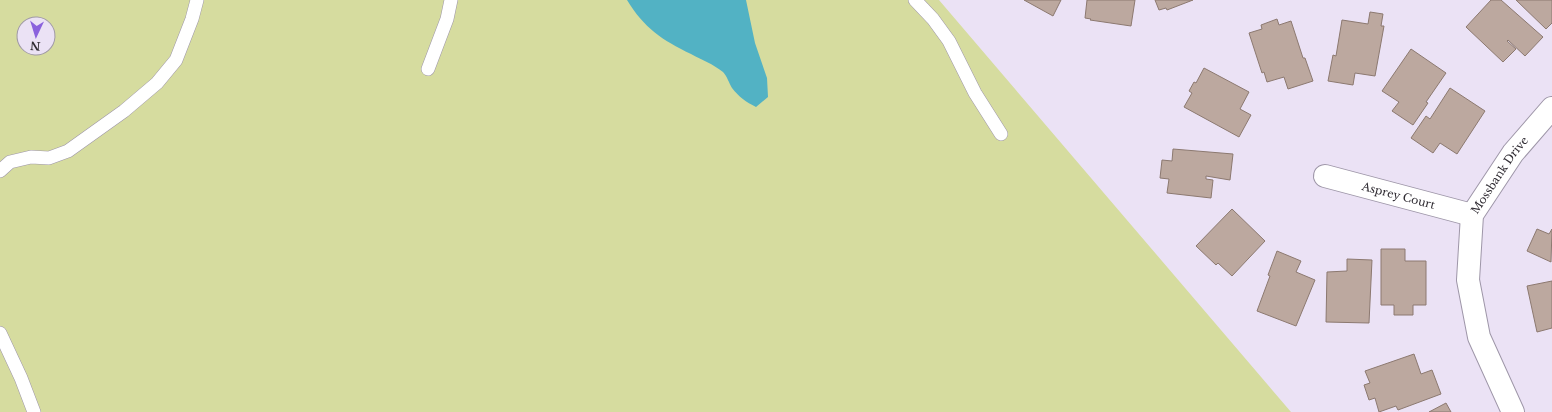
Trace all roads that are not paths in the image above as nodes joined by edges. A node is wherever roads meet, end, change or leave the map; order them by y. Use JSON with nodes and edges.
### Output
{"nodes":[{"id":1,"x":197,"y":0,"type":"edge"},
{"id":2,"x":451,"y":0,"type":"edge"},
{"id":3,"x":915,"y":0,"type":"edge"},
{"id":4,"x":428,"y":69,"type":"dead end"},
{"id":5,"x":1552,"y":108,"type":"edge"},
{"id":6,"x":1001,"y":134,"type":"dead end"},
{"id":7,"x":0,"y":171,"type":"edge"},
{"id":8,"x":1325,"y":176,"type":"dead end"},
{"id":9,"x":1472,"y":215,"type":"junction"},
{"id":10,"x":0,"y":333,"type":"edge"},
{"id":11,"x":34,"y":412,"type":"edge"},
{"id":12,"x":1513,"y":412,"type":"edge"}],
"edges":[{"from":1,"to":7,"type":"lane"},
{"from":2,"to":4,"type":"lane"},
{"from":3,"to":6,"type":"lane"},
{"from":5,"to":9,"type":"street","name":"Mossbank Drive"},
{"from":8,"to":9,"type":"street","name":"Asprey Court"},
{"from":9,"to":12,"type":"street","name":"Mossbank Drive"},
{"from":10,"to":11,"type":"lane"}]}
